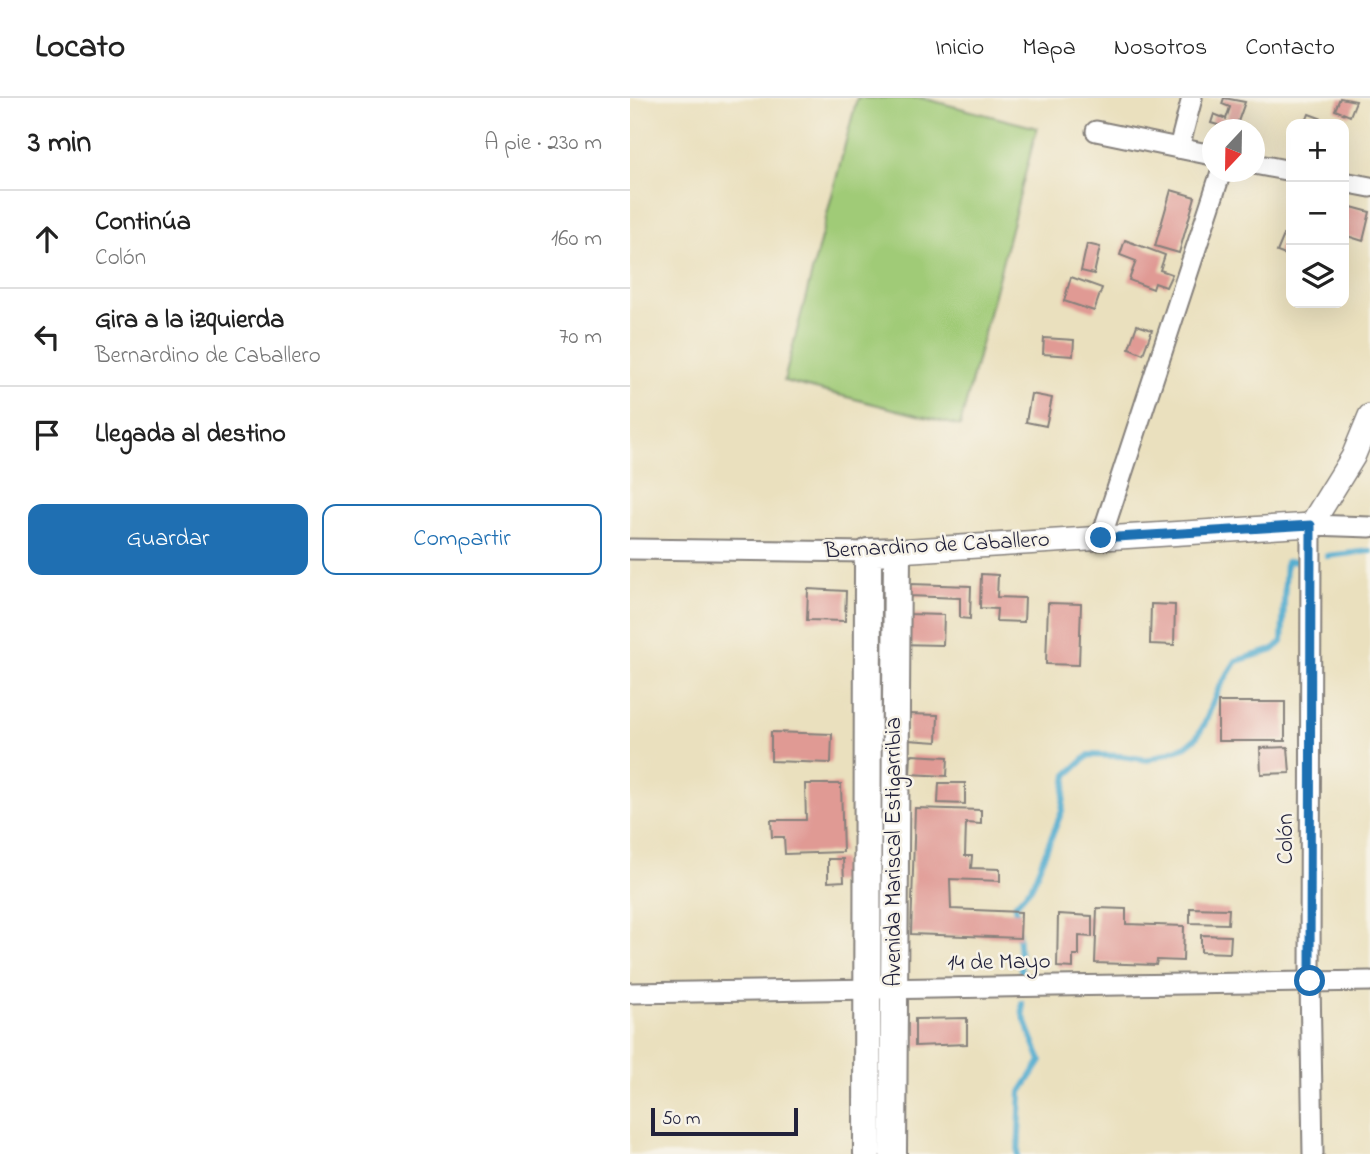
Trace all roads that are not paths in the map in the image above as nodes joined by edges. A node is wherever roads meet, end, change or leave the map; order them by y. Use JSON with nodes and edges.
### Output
{"nodes":[{"id":1,"x":1192,"y":98,"type":"edge"},
{"id":2,"x":1096,"y":131,"type":"dead end"},
{"id":3,"x":1179,"y":148,"type":"junction"},
{"id":4,"x":1202,"y":153,"type":"edge"},
{"id":5,"x":1265,"y":165,"type":"edge"},
{"id":6,"x":1286,"y":170,"type":"edge"},
{"id":7,"x":1218,"y":182,"type":"edge"},
{"id":8,"x":1349,"y":183,"type":"edge"},
{"id":9,"x":1370,"y":187,"type":"edge"},
{"id":10,"x":1370,"y":416,"type":"edge"},
{"id":11,"x":1311,"y":525,"type":"junction"},
{"id":12,"x":1370,"y":527,"type":"edge"},
{"id":13,"x":1101,"y":538,"type":"junction"},
{"id":14,"x":630,"y":549,"type":"edge"},
{"id":15,"x":897,"y":551,"type":"junction"},
{"id":16,"x":868,"y":552,"type":"junction"},
{"id":17,"x":1310,"y":981,"type":"junction"},
{"id":18,"x":1370,"y":981,"type":"edge"},
{"id":19,"x":880,"y":990,"type":"junction"},
{"id":20,"x":630,"y":993,"type":"edge"},
{"id":21,"x":867,"y":1154,"type":"edge"},
{"id":22,"x":893,"y":1154,"type":"edge"},
{"id":23,"x":1313,"y":1154,"type":"edge"}],
"edges":[{"from":1,"to":3,"type":"street"},
{"from":2,"to":3,"type":"street"},
{"from":3,"to":4,"type":"street"},
{"from":5,"to":6,"type":"street"},
{"from":7,"to":13,"type":"street"},
{"from":8,"to":9,"type":"street"},
{"from":10,"to":11,"type":"street"},
{"from":11,"to":12,"type":"street","name":"Bernardino de Caballero"},
{"from":11,"to":13,"type":"street","name":"Bernardino de Caballero"},
{"from":11,"to":17,"type":"street","name":"Colón"},
{"from":13,"to":15,"type":"street","name":"Bernardino de Caballero"},
{"from":14,"to":16,"type":"street","name":"Bernardino de Caballero"},
{"from":15,"to":16,"type":"main road","name":"Bernardino de Caballero"},
{"from":15,"to":19,"type":"main road","name":"Avenida Mariscal Estigarribia"},
{"from":16,"to":19,"type":"main road","name":"Avenida Mariscal Estigarribia"},
{"from":17,"to":18,"type":"street","name":"14 de Mayo"},
{"from":17,"to":19,"type":"street","name":"14 de Mayo"},
{"from":17,"to":23,"type":"street","name":"Colón"},
{"from":19,"to":20,"type":"street","name":"14 de Mayo"},
{"from":19,"to":21,"type":"main road","name":"Avenida Mariscal Estigarribia"},
{"from":19,"to":22,"type":"main road","name":"Avenida Mariscal Estigarribia"}]}
